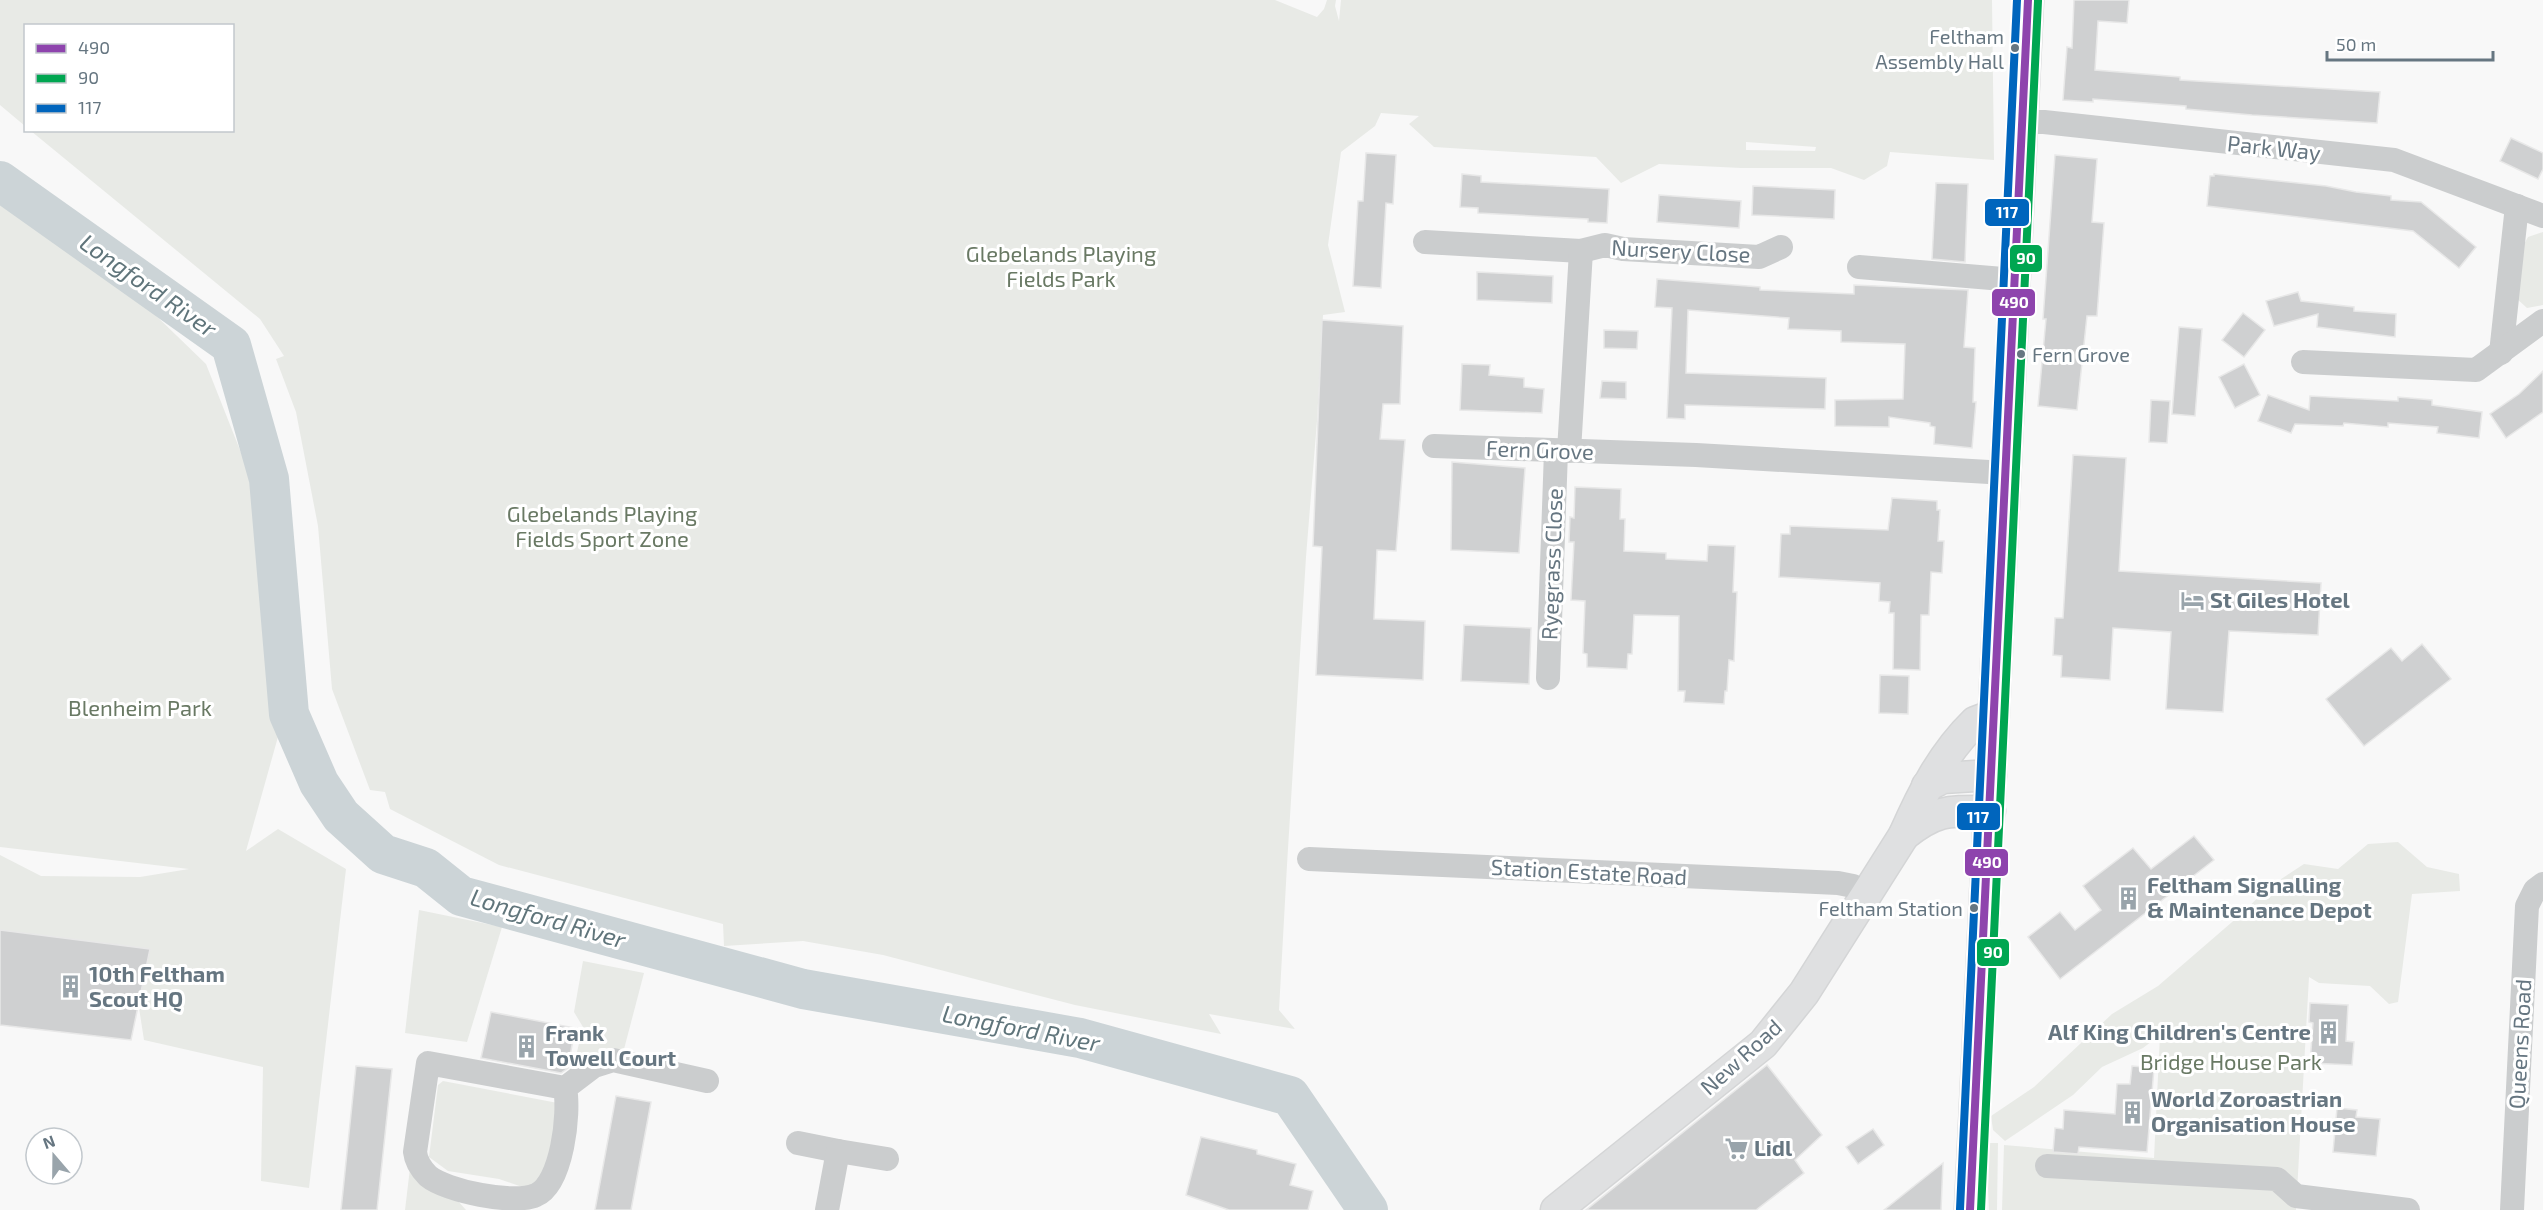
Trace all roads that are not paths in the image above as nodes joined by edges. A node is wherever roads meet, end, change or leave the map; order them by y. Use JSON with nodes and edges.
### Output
{"nodes":[{"id":1,"x":2028,"y":0,"type":"edge"},
{"id":2,"x":2022,"y":122,"type":"junction"},
{"id":3,"x":2517,"y":206,"type":"junction"},
{"id":4,"x":2543,"y":216,"type":"edge"},
{"id":5,"x":1425,"y":242,"type":"dead end"},
{"id":6,"x":1780,"y":247,"type":"dead end"},
{"id":7,"x":1581,"y":251,"type":"junction"},
{"id":8,"x":1859,"y":267,"type":"dead end"},
{"id":9,"x":2015,"y":280,"type":"junction"},
{"id":10,"x":2543,"y":321,"type":"edge"},
{"id":11,"x":2501,"y":353,"type":"junction"},
{"id":12,"x":2303,"y":362,"type":"dead end"},
{"id":13,"x":1434,"y":446,"type":"dead end"},
{"id":14,"x":1562,"y":451,"type":"junction"},
{"id":15,"x":2006,"y":473,"type":"junction"},
{"id":16,"x":1548,"y":678,"type":"dead end"},
{"id":17,"x":1993,"y":720,"type":"junction"},
{"id":18,"x":1991,"y":775,"type":"junction"},
{"id":19,"x":1927,"y":786,"type":"junction"},
{"id":20,"x":1990,"y":811,"type":"junction"},
{"id":21,"x":1904,"y":836,"type":"junction"},
{"id":22,"x":1309,"y":859,"type":"dead end"},
{"id":23,"x":2543,"y":884,"type":"edge"},
{"id":24,"x":1867,"y":894,"type":"junction"},
{"id":25,"x":707,"y":1081,"type":"dead end"},
{"id":26,"x":565,"y":1088,"type":"junction"},
{"id":27,"x":798,"y":1143,"type":"dead end"},
{"id":28,"x":838,"y":1151,"type":"junction"},
{"id":29,"x":887,"y":1159,"type":"dead end"},
{"id":30,"x":2047,"y":1166,"type":"dead end"},
{"id":31,"x":478,"y":1202,"type":"edge"},
{"id":32,"x":827,"y":1210,"type":"edge"},
{"id":33,"x":1556,"y":1210,"type":"edge"},
{"id":34,"x":1970,"y":1210,"type":"edge"},
{"id":35,"x":2408,"y":1210,"type":"edge"},
{"id":36,"x":2512,"y":1210,"type":"edge"}],
"edges":[{"from":1,"to":2,"type":"main road"},
{"from":2,"to":3,"type":"street","name":"Park Way"},
{"from":2,"to":9,"type":"main road"},
{"from":3,"to":4,"type":"street","name":"Park Way"},
{"from":3,"to":11,"type":"street"},
{"from":5,"to":7,"type":"street","name":"Nursery Close"},
{"from":6,"to":7,"type":"street","name":"Nursery Close"},
{"from":7,"to":14,"type":"street","name":"Nursery Close"},
{"from":8,"to":9,"type":"street"},
{"from":9,"to":15,"type":"main road"},
{"from":10,"to":11,"type":"street"},
{"from":11,"to":12,"type":"street"},
{"from":13,"to":14,"type":"street","name":"Fern Grove"},
{"from":14,"to":15,"type":"street","name":"Fern Grove"},
{"from":14,"to":16,"type":"street","name":"Ryegrass Close"},
{"from":15,"to":17,"type":"main road"},
{"from":17,"to":18,"type":"main road"},
{"from":17,"to":19,"type":"main road"},
{"from":18,"to":19,"type":"main road"},
{"from":18,"to":20,"type":"main road"},
{"from":19,"to":21,"type":"main road"},
{"from":20,"to":21,"type":"main road"},
{"from":20,"to":34,"type":"main road"},
{"from":21,"to":24,"type":"main road","name":"New Road"},
{"from":22,"to":24,"type":"street","name":"Station Estate Road"},
{"from":23,"to":36,"type":"street","name":"Queens Road"},
{"from":24,"to":33,"type":"main road","name":"New Road"},
{"from":25,"to":26,"type":"street"},
{"from":26,"to":31,"type":"street"},
{"from":26,"to":31,"type":"street"},
{"from":27,"to":28,"type":"street"},
{"from":28,"to":29,"type":"street"},
{"from":28,"to":32,"type":"street"},
{"from":30,"to":35,"type":"street"}]}
